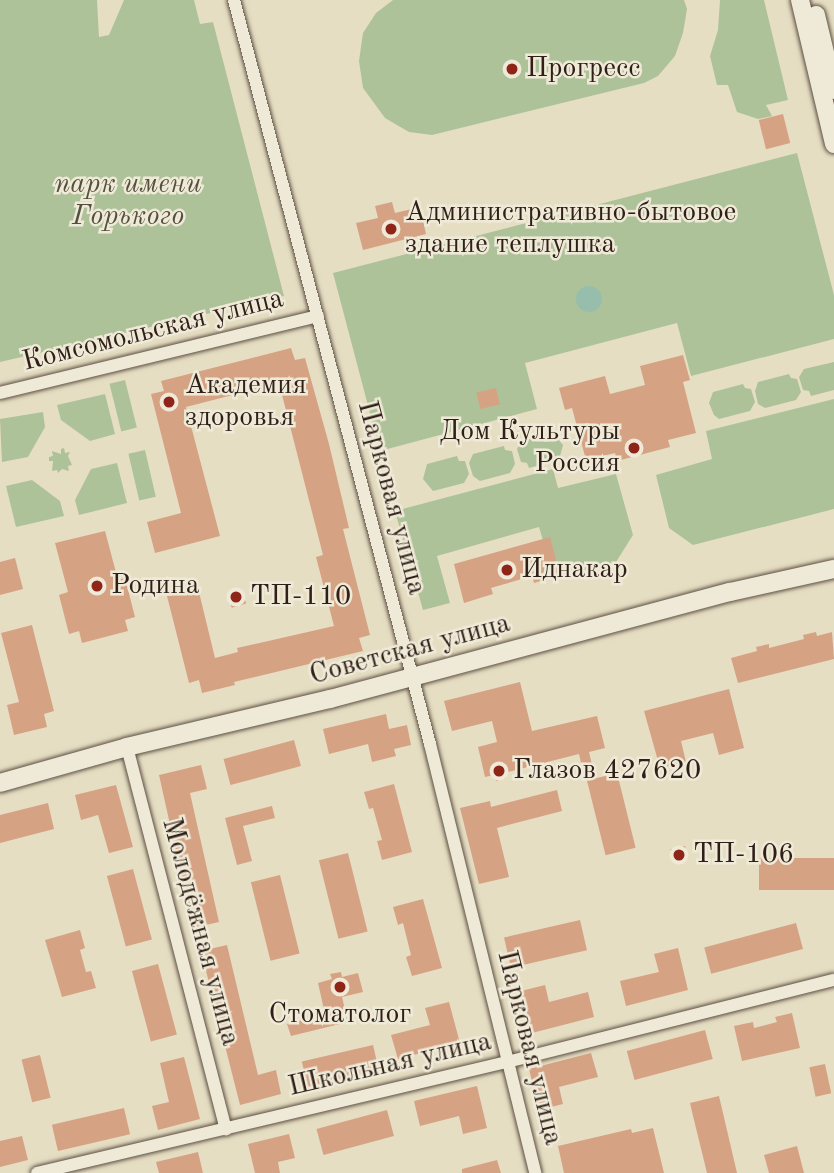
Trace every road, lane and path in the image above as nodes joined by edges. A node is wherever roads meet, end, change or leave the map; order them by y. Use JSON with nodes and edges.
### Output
{"nodes":[{"id":1,"x":234,"y":0,"type":"edge"},
{"id":2,"x":800,"y":0,"type":"edge"},
{"id":3,"x":812,"y":0,"type":"edge"},
{"id":4,"x":834,"y":90,"type":"edge"},
{"id":5,"x":834,"y":145,"type":"edge"},
{"id":6,"x":318,"y":316,"type":"junction"},
{"id":7,"x":0,"y":393,"type":"edge"},
{"id":8,"x":834,"y":569,"type":"edge"},
{"id":9,"x":413,"y":677,"type":"junction"},
{"id":10,"x":127,"y":747,"type":"junction"},
{"id":11,"x":0,"y":783,"type":"edge"},
{"id":12,"x":834,"y":979,"type":"edge"},
{"id":13,"x":507,"y":1062,"type":"junction"},
{"id":14,"x":226,"y":1129,"type":"junction"},
{"id":15,"x":37,"y":1173,"type":"edge"},
{"id":16,"x":535,"y":1173,"type":"edge"}],
"edges":[{"from":1,"to":6,"type":"street","name":"Парковая улица"},
{"from":2,"to":5,"type":"street"},
{"from":3,"to":4,"type":"street"},
{"from":6,"to":7,"type":"street","name":"Комсомольская улица"},
{"from":6,"to":9,"type":"street","name":"Парковая улица"},
{"from":8,"to":9,"type":"street","name":"Советская улица"},
{"from":9,"to":10,"type":"street","name":"Советская улица"},
{"from":9,"to":13,"type":"street","name":"Парковая улица"},
{"from":10,"to":11,"type":"street","name":"Советская улица"},
{"from":10,"to":14,"type":"street","name":"Молодёжная улица"},
{"from":12,"to":13,"type":"street","name":"Школьная улица"},
{"from":13,"to":14,"type":"street","name":"Школьная улица"},
{"from":13,"to":16,"type":"street","name":"Парковая улица"},
{"from":14,"to":15,"type":"street","name":"Школьная улица"}]}
